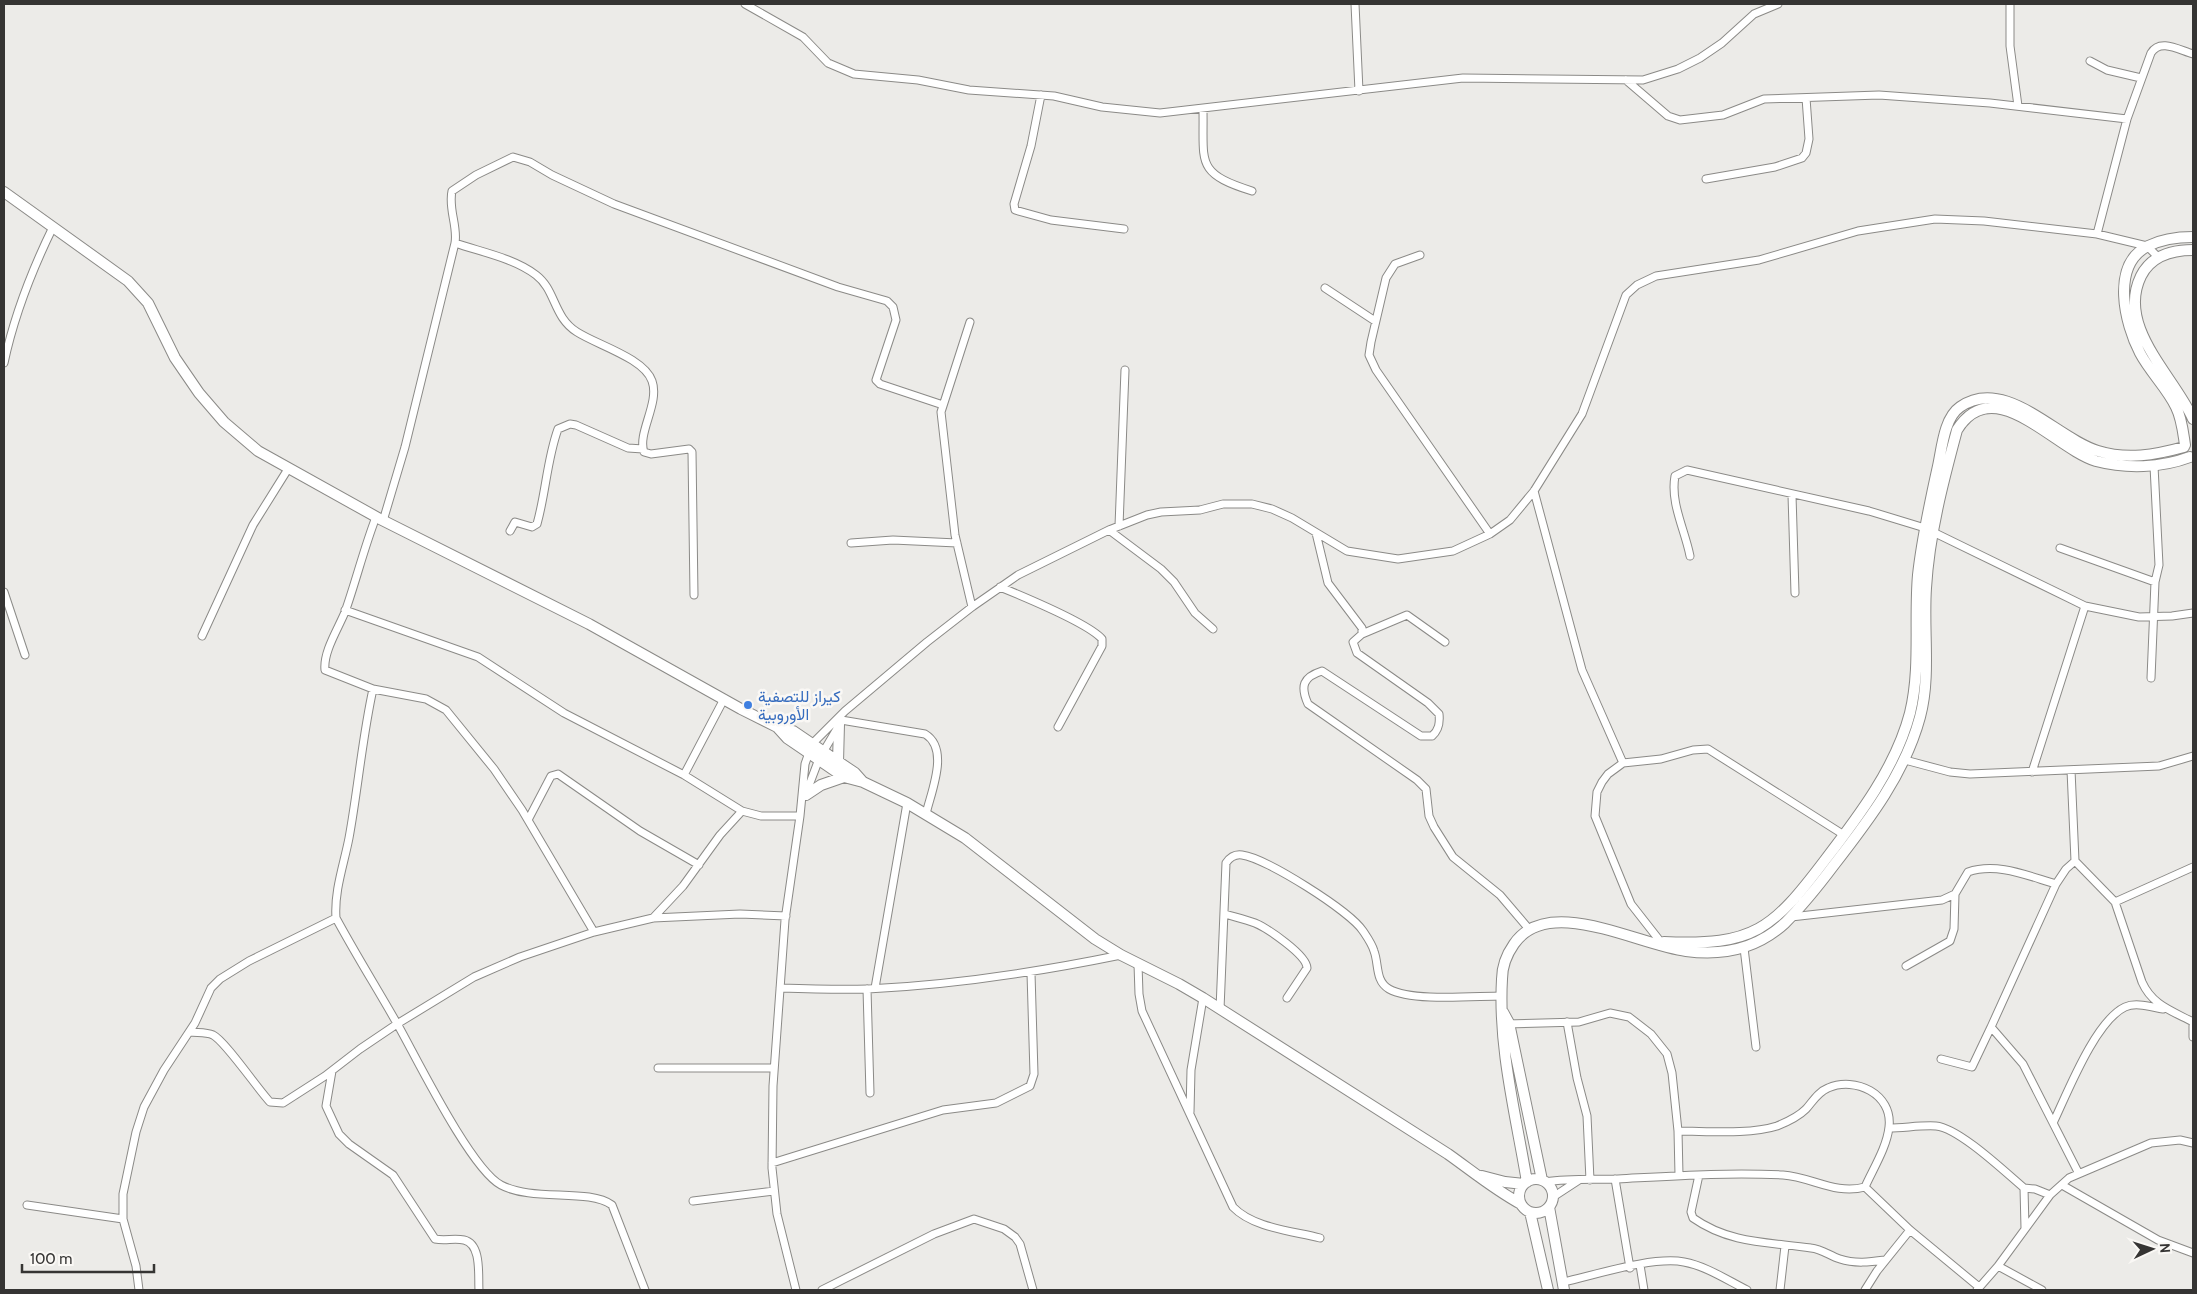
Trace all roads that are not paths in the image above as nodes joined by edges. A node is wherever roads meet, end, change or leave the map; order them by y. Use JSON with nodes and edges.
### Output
{"nodes":[{"id":1,"x":745,"y":4,"type":"edge"},
{"id":2,"x":1354,"y":4,"type":"edge"},
{"id":3,"x":1778,"y":4,"type":"edge"},
{"id":4,"x":2010,"y":4,"type":"edge"},
{"id":5,"x":2193,"y":54,"type":"edge"},
{"id":6,"x":2090,"y":61,"type":"dead end"},
{"id":7,"x":2141,"y":78,"type":"junction"},
{"id":8,"x":1626,"y":80,"type":"junction"},
{"id":9,"x":1359,"y":91,"type":"junction"},
{"id":10,"x":1041,"y":95,"type":"junction"},
{"id":11,"x":1806,"y":98,"type":"junction"},
{"id":12,"x":2018,"y":106,"type":"junction"},
{"id":13,"x":1203,"y":110,"type":"junction"},
{"id":14,"x":2128,"y":119,"type":"junction"},
{"id":15,"x":1706,"y":179,"type":"dead end"},
{"id":16,"x":1252,"y":191,"type":"dead end"},
{"id":17,"x":4,"y":192,"type":"edge"},
{"id":18,"x":4,"y":197,"type":"edge"},
{"id":19,"x":28,"y":210,"type":"junction"},
{"id":20,"x":53,"y":227,"type":"junction"},
{"id":21,"x":1124,"y":229,"type":"dead end"},
{"id":22,"x":2097,"y":234,"type":"junction"},
{"id":23,"x":2193,"y":237,"type":"edge"},
{"id":24,"x":455,"y":243,"type":"junction"},
{"id":25,"x":2147,"y":246,"type":"junction"},
{"id":26,"x":2193,"y":250,"type":"edge"},
{"id":27,"x":1420,"y":255,"type":"dead end"},
{"id":28,"x":2159,"y":258,"type":"junction"},
{"id":29,"x":1325,"y":288,"type":"dead end"},
{"id":30,"x":970,"y":322,"type":"dead end"},
{"id":31,"x":1375,"y":322,"type":"junction"},
{"id":32,"x":4,"y":363,"type":"edge"},
{"id":33,"x":1125,"y":370,"type":"dead end"},
{"id":34,"x":943,"y":405,"type":"junction"},
{"id":35,"x":2193,"y":419,"type":"edge"},
{"id":36,"x":2187,"y":445,"type":"edge"},
{"id":37,"x":643,"y":449,"type":"junction"},
{"id":38,"x":2192,"y":456,"type":"edge"},
{"id":39,"x":2154,"y":466,"type":"junction"},
{"id":40,"x":288,"y":469,"type":"junction"},
{"id":41,"x":1534,"y":491,"type":"junction"},
{"id":42,"x":1792,"y":494,"type":"junction"},
{"id":43,"x":380,"y":519,"type":"junction"},
{"id":44,"x":1119,"y":526,"type":"junction"},
{"id":45,"x":1109,"y":530,"type":"junction"},
{"id":46,"x":1929,"y":530,"type":"junction"},
{"id":47,"x":510,"y":531,"type":"dead end"},
{"id":48,"x":1316,"y":533,"type":"junction"},
{"id":49,"x":1490,"y":534,"type":"junction"},
{"id":50,"x":851,"y":543,"type":"dead end"},
{"id":51,"x":957,"y":543,"type":"junction"},
{"id":52,"x":2060,"y":548,"type":"dead end"},
{"id":53,"x":1690,"y":556,"type":"dead end"},
{"id":54,"x":2155,"y":582,"type":"junction"},
{"id":55,"x":1000,"y":587,"type":"junction"},
{"id":56,"x":4,"y":592,"type":"edge"},
{"id":57,"x":1795,"y":593,"type":"dead end"},
{"id":58,"x":694,"y":595,"type":"dead end"},
{"id":59,"x":2085,"y":606,"type":"junction"},
{"id":60,"x":972,"y":607,"type":"junction"},
{"id":61,"x":345,"y":610,"type":"junction"},
{"id":62,"x":2193,"y":613,"type":"edge"},
{"id":63,"x":2155,"y":617,"type":"junction"},
{"id":64,"x":1213,"y":629,"type":"dead end"},
{"id":65,"x":1362,"y":634,"type":"junction"},
{"id":66,"x":202,"y":636,"type":"dead end"},
{"id":67,"x":1445,"y":642,"type":"dead end"},
{"id":68,"x":25,"y":655,"type":"dead end"},
{"id":69,"x":2151,"y":678,"type":"dead end"},
{"id":70,"x":373,"y":690,"type":"junction"},
{"id":71,"x":1919,"y":694,"type":"junction"},
{"id":72,"x":724,"y":699,"type":"junction"},
{"id":73,"x":845,"y":711,"type":"junction"},
{"id":74,"x":840,"y":722,"type":"junction"},
{"id":75,"x":1058,"y":727,"type":"dead end"},
{"id":76,"x":810,"y":748,"type":"junction"},
{"id":77,"x":821,"y":756,"type":"junction"},
{"id":78,"x":2193,"y":756,"type":"edge"},
{"id":79,"x":1905,"y":760,"type":"junction"},
{"id":80,"x":838,"y":762,"type":"junction"},
{"id":81,"x":1623,"y":763,"type":"junction"},
{"id":82,"x":2071,"y":770,"type":"junction"},
{"id":83,"x":2032,"y":772,"type":"junction"},
{"id":84,"x":684,"y":775,"type":"junction"},
{"id":85,"x":844,"y":776,"type":"junction"},
{"id":86,"x":863,"y":782,"type":"junction"},
{"id":87,"x":804,"y":798,"type":"junction"},
{"id":88,"x":907,"y":803,"type":"junction"},
{"id":89,"x":742,"y":811,"type":"junction"},
{"id":90,"x":926,"y":814,"type":"junction"},
{"id":91,"x":800,"y":816,"type":"junction"},
{"id":92,"x":528,"y":820,"type":"junction"},
{"id":93,"x":1844,"y":835,"type":"junction"},
{"id":94,"x":2074,"y":861,"type":"junction"},
{"id":95,"x":699,"y":865,"type":"junction"},
{"id":96,"x":2193,"y":867,"type":"edge"},
{"id":97,"x":2056,"y":884,"type":"junction"},
{"id":98,"x":1955,"y":894,"type":"junction"},
{"id":99,"x":2115,"y":902,"type":"junction"},
{"id":100,"x":1225,"y":914,"type":"junction"},
{"id":101,"x":786,"y":916,"type":"junction"},
{"id":102,"x":1791,"y":917,"type":"junction"},
{"id":103,"x":336,"y":918,"type":"junction"},
{"id":104,"x":654,"y":918,"type":"junction"},
{"id":105,"x":1529,"y":929,"type":"junction"},
{"id":106,"x":594,"y":932,"type":"junction"},
{"id":107,"x":1656,"y":944,"type":"junction"},
{"id":108,"x":1744,"y":948,"type":"junction"},
{"id":109,"x":1121,"y":955,"type":"junction"},
{"id":110,"x":1138,"y":964,"type":"junction"},
{"id":111,"x":1906,"y":966,"type":"dead end"},
{"id":112,"x":1031,"y":972,"type":"junction"},
{"id":113,"x":780,"y":988,"type":"junction"},
{"id":114,"x":875,"y":988,"type":"junction"},
{"id":115,"x":867,"y":989,"type":"junction"},
{"id":116,"x":1502,"y":996,"type":"junction"},
{"id":117,"x":1203,"y":998,"type":"junction"},
{"id":118,"x":1287,"y":998,"type":"dead end"},
{"id":119,"x":1220,"y":1010,"type":"junction"},
{"id":120,"x":2168,"y":1010,"type":"junction"},
{"id":121,"x":1567,"y":1022,"type":"junction"},
{"id":122,"x":2193,"y":1022,"type":"edge"},
{"id":123,"x":397,"y":1024,"type":"junction"},
{"id":124,"x":1505,"y":1024,"type":"junction"},
{"id":125,"x":2193,"y":1026,"type":"edge"},
{"id":126,"x":1991,"y":1027,"type":"junction"},
{"id":127,"x":190,"y":1032,"type":"junction"},
{"id":128,"x":2193,"y":1037,"type":"edge"},
{"id":129,"x":1756,"y":1047,"type":"dead end"},
{"id":130,"x":1941,"y":1059,"type":"dead end"},
{"id":131,"x":658,"y":1068,"type":"dead end"},
{"id":132,"x":774,"y":1068,"type":"junction"},
{"id":133,"x":332,"y":1071,"type":"junction"},
{"id":134,"x":870,"y":1093,"type":"dead end"},
{"id":135,"x":1190,"y":1114,"type":"junction"},
{"id":136,"x":2053,"y":1124,"type":"junction"},
{"id":137,"x":1889,"y":1128,"type":"junction"},
{"id":138,"x":1678,"y":1132,"type":"junction"},
{"id":139,"x":2193,"y":1143,"type":"edge"},
{"id":140,"x":772,"y":1164,"type":"junction"},
{"id":141,"x":2078,"y":1172,"type":"junction"},
{"id":142,"x":1479,"y":1175,"type":"junction"},
{"id":143,"x":1679,"y":1175,"type":"junction"},
{"id":144,"x":1698,"y":1175,"type":"junction"},
{"id":145,"x":1615,"y":1179,"type":"junction"},
{"id":146,"x":1579,"y":1180,"type":"junction"},
{"id":147,"x":1590,"y":1180,"type":"junction"},
{"id":148,"x":1544,"y":1181,"type":"junction"},
{"id":149,"x":1526,"y":1183,"type":"junction"},
{"id":150,"x":2062,"y":1185,"type":"junction"},
{"id":151,"x":1865,"y":1187,"type":"junction"},
{"id":152,"x":2024,"y":1188,"type":"junction"},
{"id":153,"x":774,"y":1191,"type":"junction"},
{"id":154,"x":2050,"y":1196,"type":"junction"},
{"id":155,"x":693,"y":1201,"type":"dead end"},
{"id":156,"x":1551,"y":1202,"type":"junction"},
{"id":157,"x":1521,"y":1204,"type":"junction"},
{"id":158,"x":27,"y":1205,"type":"dead end"},
{"id":159,"x":1530,"y":1212,"type":"junction"},
{"id":160,"x":123,"y":1218,"type":"junction"},
{"id":161,"x":2025,"y":1228,"type":"junction"},
{"id":162,"x":1910,"y":1230,"type":"junction"},
{"id":163,"x":1320,"y":1238,"type":"dead end"},
{"id":164,"x":1784,"y":1246,"type":"junction"},
{"id":165,"x":2193,"y":1253,"type":"edge"},
{"id":166,"x":1886,"y":1260,"type":"junction"},
{"id":167,"x":1640,"y":1265,"type":"junction"},
{"id":168,"x":1998,"y":1266,"type":"junction"},
{"id":169,"x":1630,"y":1268,"type":"junction"},
{"id":170,"x":1564,"y":1286,"type":"edge"},
{"id":171,"x":1978,"y":1289,"type":"edge"},
{"id":172,"x":139,"y":1290,"type":"edge"},
{"id":173,"x":479,"y":1290,"type":"edge"},
{"id":174,"x":645,"y":1290,"type":"edge"},
{"id":175,"x":796,"y":1290,"type":"edge"},
{"id":176,"x":822,"y":1290,"type":"edge"},
{"id":177,"x":1033,"y":1290,"type":"edge"},
{"id":178,"x":1548,"y":1290,"type":"edge"},
{"id":179,"x":1644,"y":1290,"type":"edge"},
{"id":180,"x":1747,"y":1290,"type":"edge"},
{"id":181,"x":1780,"y":1290,"type":"edge"},
{"id":182,"x":1865,"y":1290,"type":"edge"},
{"id":183,"x":2042,"y":1290,"type":"edge"}],
"edges":[{"from":1,"to":10,"type":"street"},
{"from":2,"to":9,"type":"street"},
{"from":3,"to":8,"type":"street"},
{"from":4,"to":12,"type":"street"},
{"from":5,"to":7,"type":"street"},
{"from":6,"to":7,"type":"street"},
{"from":7,"to":14,"type":"street"},
{"from":8,"to":9,"type":"street"},
{"from":8,"to":11,"type":"street"},
{"from":9,"to":13,"type":"street"},
{"from":10,"to":13,"type":"street"},
{"from":10,"to":21,"type":"street"},
{"from":11,"to":12,"type":"street"},
{"from":11,"to":15,"type":"street"},
{"from":12,"to":14,"type":"street"},
{"from":13,"to":16,"type":"street"},
{"from":14,"to":22,"type":"street"},
{"from":17,"to":19,"type":"main road"},
{"from":18,"to":19,"type":"main road"},
{"from":19,"to":20,"type":"main road"},
{"from":20,"to":32,"type":"street"},
{"from":20,"to":40,"type":"main road"},
{"from":22,"to":25,"type":"street"},
{"from":22,"to":41,"type":"street"},
{"from":23,"to":25,"type":"main road"},
{"from":24,"to":34,"type":"street"},
{"from":24,"to":37,"type":"street"},
{"from":24,"to":43,"type":"street"},
{"from":25,"to":28,"type":"street"},
{"from":25,"to":36,"type":"main road"},
{"from":26,"to":28,"type":"main road"},
{"from":27,"to":31,"type":"street"},
{"from":28,"to":35,"type":"main road"},
{"from":29,"to":31,"type":"street"},
{"from":30,"to":34,"type":"street"},
{"from":31,"to":49,"type":"street"},
{"from":33,"to":44,"type":"street"},
{"from":34,"to":51,"type":"street"},
{"from":36,"to":38,"type":"main road"},
{"from":36,"to":46,"type":"main road"},
{"from":37,"to":47,"type":"street"},
{"from":37,"to":58,"type":"street"},
{"from":38,"to":39,"type":"main road"},
{"from":39,"to":46,"type":"main road"},
{"from":39,"to":54,"type":"street"},
{"from":40,"to":43,"type":"main road"},
{"from":40,"to":66,"type":"street"},
{"from":41,"to":49,"type":"street"},
{"from":41,"to":81,"type":"street"},
{"from":42,"to":46,"type":"street"},
{"from":42,"to":53,"type":"street"},
{"from":42,"to":57,"type":"street"},
{"from":43,"to":61,"type":"street"},
{"from":43,"to":72,"type":"main road"},
{"from":44,"to":45,"type":"street"},
{"from":44,"to":48,"type":"street"},
{"from":45,"to":55,"type":"street"},
{"from":45,"to":64,"type":"street"},
{"from":46,"to":59,"type":"street"},
{"from":46,"to":71,"type":"main road"},
{"from":48,"to":49,"type":"street"},
{"from":48,"to":65,"type":"street"},
{"from":50,"to":51,"type":"street"},
{"from":51,"to":60,"type":"street"},
{"from":52,"to":54,"type":"street"},
{"from":54,"to":63,"type":"street"},
{"from":55,"to":60,"type":"street"},
{"from":55,"to":75,"type":"street"},
{"from":56,"to":68,"type":"street"},
{"from":59,"to":63,"type":"street"},
{"from":59,"to":83,"type":"street"},
{"from":60,"to":73,"type":"street"},
{"from":61,"to":70,"type":"street"},
{"from":61,"to":84,"type":"street"},
{"from":62,"to":63,"type":"street"},
{"from":63,"to":69,"type":"street"},
{"from":65,"to":67,"type":"street"},
{"from":65,"to":105,"type":"street"},
{"from":70,"to":92,"type":"street"},
{"from":70,"to":103,"type":"street"},
{"from":71,"to":79,"type":"main road"},
{"from":71,"to":93,"type":"main road"},
{"from":72,"to":76,"type":"main road"},
{"from":72,"to":84,"type":"street"},
{"from":73,"to":74,"type":"street"},
{"from":73,"to":76,"type":"street"},
{"from":74,"to":77,"type":"street"},
{"from":74,"to":80,"type":"main road"},
{"from":74,"to":90,"type":"street"},
{"from":76,"to":77,"type":"main road"},
{"from":76,"to":87,"type":"street"},
{"from":77,"to":80,"type":"main road"},
{"from":77,"to":85,"type":"main road"},
{"from":77,"to":87,"type":"street"},
{"from":78,"to":82,"type":"street"},
{"from":79,"to":83,"type":"street"},
{"from":79,"to":102,"type":"main road"},
{"from":80,"to":86,"type":"main road"},
{"from":81,"to":93,"type":"street"},
{"from":81,"to":107,"type":"street"},
{"from":82,"to":83,"type":"street"},
{"from":82,"to":94,"type":"street"},
{"from":84,"to":89,"type":"street"},
{"from":85,"to":86,"type":"main road"},
{"from":85,"to":87,"type":"main road"},
{"from":86,"to":88,"type":"main road"},
{"from":87,"to":91,"type":"street"},
{"from":88,"to":90,"type":"main road"},
{"from":88,"to":114,"type":"street"},
{"from":89,"to":91,"type":"street"},
{"from":89,"to":95,"type":"street"},
{"from":90,"to":109,"type":"main road"},
{"from":91,"to":101,"type":"street"},
{"from":92,"to":95,"type":"street"},
{"from":92,"to":106,"type":"street"},
{"from":93,"to":107,"type":"main road"},
{"from":94,"to":97,"type":"street"},
{"from":94,"to":99,"type":"street"},
{"from":95,"to":104,"type":"street"},
{"from":96,"to":99,"type":"street"},
{"from":97,"to":98,"type":"street"},
{"from":97,"to":126,"type":"street"},
{"from":98,"to":102,"type":"street"},
{"from":98,"to":111,"type":"street"},
{"from":99,"to":120,"type":"street"},
{"from":100,"to":116,"type":"street"},
{"from":100,"to":118,"type":"street"},
{"from":100,"to":119,"type":"street"},
{"from":101,"to":104,"type":"street"},
{"from":101,"to":113,"type":"street"},
{"from":102,"to":108,"type":"main road"},
{"from":103,"to":123,"type":"street"},
{"from":103,"to":127,"type":"street"},
{"from":104,"to":106,"type":"street"},
{"from":105,"to":107,"type":"main road"},
{"from":105,"to":116,"type":"main road"},
{"from":106,"to":123,"type":"street"},
{"from":107,"to":108,"type":"main road"},
{"from":108,"to":129,"type":"street"},
{"from":109,"to":110,"type":"main road"},
{"from":109,"to":112,"type":"street"},
{"from":110,"to":117,"type":"main road"},
{"from":110,"to":135,"type":"street"},
{"from":112,"to":114,"type":"street"},
{"from":112,"to":140,"type":"street"},
{"from":113,"to":115,"type":"street"},
{"from":113,"to":132,"type":"street"},
{"from":114,"to":115,"type":"street"},
{"from":115,"to":134,"type":"street"},
{"from":116,"to":124,"type":"main road"},
{"from":117,"to":119,"type":"main road"},
{"from":117,"to":135,"type":"street"},
{"from":119,"to":142,"type":"main road"},
{"from":120,"to":122,"type":"street"},
{"from":120,"to":136,"type":"street"},
{"from":121,"to":124,"type":"street"},
{"from":121,"to":138,"type":"street"},
{"from":121,"to":147,"type":"street"},
{"from":123,"to":133,"type":"street"},
{"from":123,"to":174,"type":"street"},
{"from":124,"to":148,"type":"main road"},
{"from":124,"to":149,"type":"main road"},
{"from":125,"to":128,"type":"street"},
{"from":126,"to":130,"type":"street"},
{"from":126,"to":136,"type":"street"},
{"from":127,"to":133,"type":"street"},
{"from":127,"to":160,"type":"street"},
{"from":131,"to":132,"type":"street"},
{"from":132,"to":140,"type":"street"},
{"from":133,"to":173,"type":"street"},
{"from":135,"to":163,"type":"street"},
{"from":136,"to":141,"type":"street"},
{"from":137,"to":138,"type":"street"},
{"from":137,"to":151,"type":"street"},
{"from":137,"to":152,"type":"street"},
{"from":138,"to":143,"type":"street"},
{"from":139,"to":141,"type":"street"},
{"from":140,"to":153,"type":"street"},
{"from":141,"to":150,"type":"street"},
{"from":142,"to":149,"type":"main road"},
{"from":142,"to":157,"type":"main road"},
{"from":143,"to":144,"type":"street"},
{"from":143,"to":145,"type":"street"},
{"from":144,"to":151,"type":"street"},
{"from":144,"to":164,"type":"street"},
{"from":145,"to":147,"type":"street"},
{"from":145,"to":169,"type":"street"},
{"from":146,"to":147,"type":"street"},
{"from":146,"to":148,"type":"street"},
{"from":146,"to":156,"type":"street"},
{"from":148,"to":149,"type":"main road"},
{"from":148,"to":156,"type":"main road"},
{"from":149,"to":157,"type":"main road"},
{"from":150,"to":154,"type":"street"},
{"from":150,"to":165,"type":"street"},
{"from":151,"to":162,"type":"street"},
{"from":152,"to":154,"type":"street"},
{"from":152,"to":161,"type":"street"},
{"from":153,"to":155,"type":"street"},
{"from":153,"to":175,"type":"street"},
{"from":154,"to":161,"type":"street"},
{"from":156,"to":159,"type":"main road"},
{"from":156,"to":170,"type":"main road"},
{"from":157,"to":159,"type":"main road"},
{"from":158,"to":160,"type":"street"},
{"from":159,"to":178,"type":"main road"},
{"from":160,"to":172,"type":"street"},
{"from":161,"to":168,"type":"street"},
{"from":162,"to":166,"type":"street"},
{"from":162,"to":171,"type":"street"},
{"from":164,"to":166,"type":"street"},
{"from":164,"to":181,"type":"street"},
{"from":166,"to":182,"type":"street"},
{"from":167,"to":169,"type":"street"},
{"from":167,"to":179,"type":"street"},
{"from":167,"to":180,"type":"street"},
{"from":168,"to":171,"type":"street"},
{"from":168,"to":183,"type":"street"},
{"from":169,"to":170,"type":"street"},
{"from":176,"to":177,"type":"street"}]}
